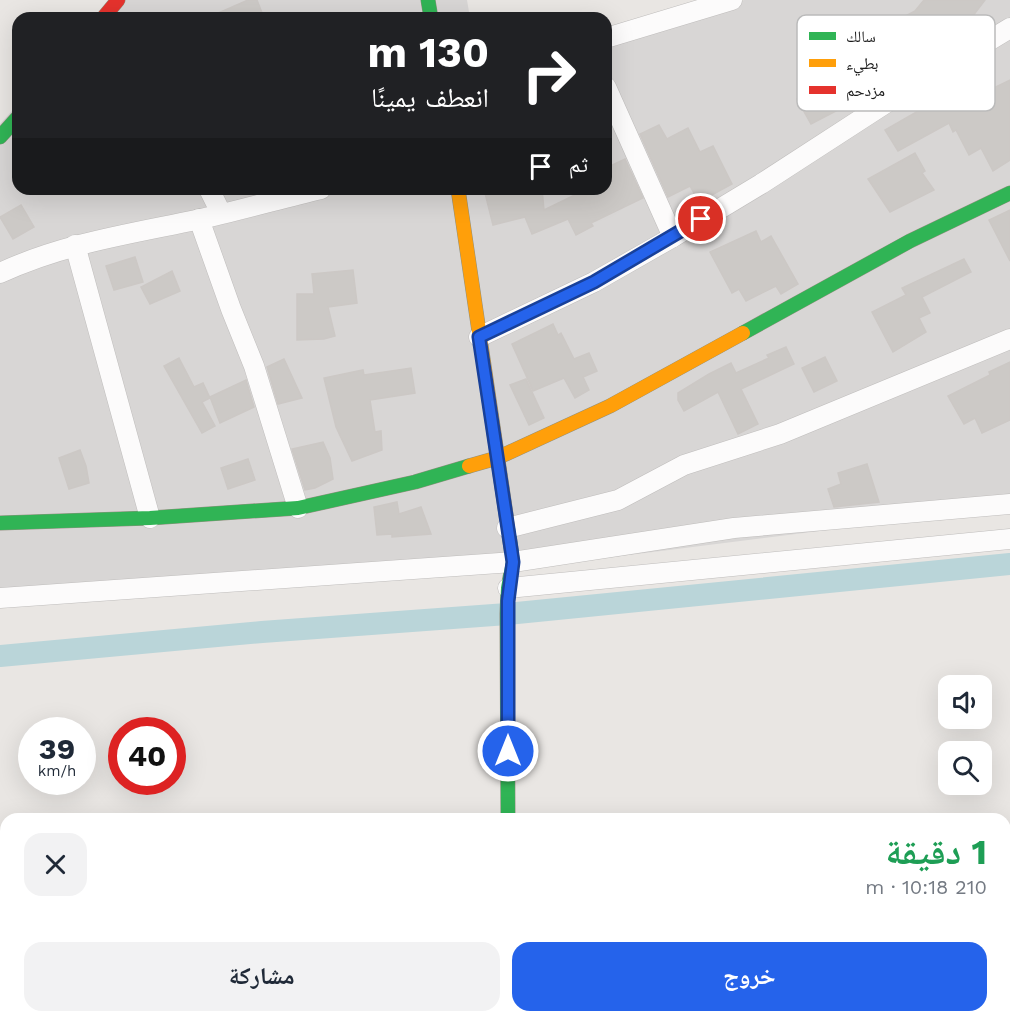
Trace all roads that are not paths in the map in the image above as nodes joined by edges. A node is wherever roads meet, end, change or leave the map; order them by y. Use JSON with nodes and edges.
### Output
{"nodes":[{"id":1,"x":732,"y":0,"type":"edge"},
{"id":2,"x":1010,"y":28,"type":"edge"},
{"id":3,"x":612,"y":36,"type":"edge"},
{"id":4,"x":995,"y":37,"type":"edge"},
{"id":5,"x":612,"y":100,"type":"edge"},
{"id":6,"x":874,"y":111,"type":"edge"},
{"id":7,"x":12,"y":124,"type":"edge"},
{"id":8,"x":0,"y":138,"type":"edge"},
{"id":9,"x":1010,"y":193,"type":"edge"},
{"id":10,"x":211,"y":195,"type":"edge"},
{"id":11,"x":296,"y":195,"type":"edge"},
{"id":12,"x":459,"y":195,"type":"edge"},
{"id":13,"x":221,"y":213,"type":"junction"},
{"id":14,"x":199,"y":219,"type":"junction"},
{"id":15,"x":673,"y":237,"type":"junction"},
{"id":16,"x":75,"y":245,"type":"junction"},
{"id":17,"x":0,"y":273,"type":"edge"},
{"id":18,"x":479,"y":337,"type":"junction"},
{"id":19,"x":1010,"y":339,"type":"edge"},
{"id":20,"x":497,"y":458,"type":"junction"},
{"id":21,"x":1010,"y":504,"type":"edge"},
{"id":22,"x":298,"y":508,"type":"junction"},
{"id":23,"x":150,"y":518,"type":"junction"},
{"id":24,"x":0,"y":523,"type":"edge"},
{"id":25,"x":507,"y":528,"type":"junction"},
{"id":26,"x":1010,"y":539,"type":"edge"},
{"id":27,"x":513,"y":562,"type":"junction"},
{"id":28,"x":508,"y":588,"type":"junction"},
{"id":29,"x":0,"y":598,"type":"edge"},
{"id":30,"x":508,"y":813,"type":"edge"}],
"edges":[{"from":1,"to":3,"type":"street"},
{"from":2,"to":4,"type":"street"},
{"from":5,"to":15,"type":"street"},
{"from":6,"to":15,"type":"street"},
{"from":7,"to":8,"type":"street"},
{"from":9,"to":20,"type":"street"},
{"from":10,"to":13,"type":"street"},
{"from":11,"to":13,"type":"street"},
{"from":12,"to":18,"type":"street"},
{"from":13,"to":14,"type":"street"},
{"from":14,"to":16,"type":"street"},
{"from":14,"to":22,"type":"street"},
{"from":15,"to":18,"type":"street"},
{"from":16,"to":17,"type":"street"},
{"from":16,"to":23,"type":"street"},
{"from":18,"to":20,"type":"street"},
{"from":19,"to":25,"type":"street"},
{"from":20,"to":22,"type":"street"},
{"from":20,"to":25,"type":"street"},
{"from":21,"to":27,"type":"street"},
{"from":22,"to":23,"type":"street"},
{"from":23,"to":24,"type":"street"},
{"from":25,"to":27,"type":"street"},
{"from":26,"to":28,"type":"street"},
{"from":27,"to":28,"type":"street"},
{"from":27,"to":29,"type":"street"},
{"from":28,"to":30,"type":"street"}]}
